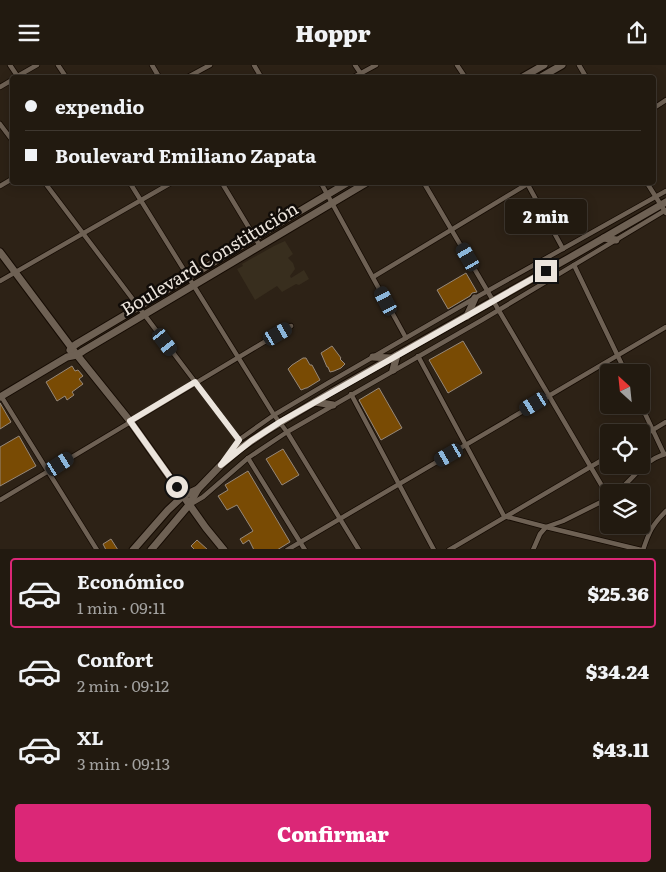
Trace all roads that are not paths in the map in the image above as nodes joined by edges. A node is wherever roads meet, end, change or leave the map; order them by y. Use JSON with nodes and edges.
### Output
{"nodes":[{"id":1,"x":37,"y":65,"type":"edge"},
{"id":2,"x":210,"y":65,"type":"edge"},
{"id":3,"x":376,"y":65,"type":"edge"},
{"id":4,"x":544,"y":65,"type":"edge"},
{"id":5,"x":562,"y":65,"type":"edge"},
{"id":6,"x":20,"y":75,"type":"edge"},
{"id":7,"x":192,"y":75,"type":"edge"},
{"id":8,"x":363,"y":75,"type":"edge"},
{"id":9,"x":527,"y":75,"type":"edge"},
{"id":10,"x":545,"y":75,"type":"edge"},
{"id":11,"x":0,"y":124,"type":"edge"},
{"id":12,"x":10,"y":137,"type":"edge"},
{"id":13,"x":47,"y":185,"type":"edge"},
{"id":14,"x":131,"y":185,"type":"edge"},
{"id":15,"x":167,"y":185,"type":"edge"},
{"id":16,"x":223,"y":185,"type":"edge"},
{"id":17,"x":322,"y":185,"type":"edge"},
{"id":18,"x":343,"y":185,"type":"edge"},
{"id":19,"x":363,"y":185,"type":"edge"},
{"id":20,"x":425,"y":185,"type":"edge"},
{"id":21,"x":525,"y":185,"type":"edge"},
{"id":22,"x":529,"y":185,"type":"edge"},
{"id":23,"x":648,"y":185,"type":"edge"},
{"id":24,"x":666,"y":191,"type":"edge"},
{"id":25,"x":327,"y":194,"type":"junction"},
{"id":26,"x":655,"y":197,"type":"junction"},
{"id":27,"x":141,"y":200,"type":"junction"},
{"id":28,"x":332,"y":203,"type":"junction"},
{"id":29,"x":665,"y":208,"type":"edge"},
{"id":30,"x":452,"y":229,"type":"junction"},
{"id":31,"x":84,"y":233,"type":"junction"},
{"id":32,"x":255,"y":237,"type":"junction"},
{"id":33,"x":603,"y":238,"type":"junction"},
{"id":34,"x":616,"y":240,"type":"junction"},
{"id":35,"x":260,"y":246,"type":"junction"},
{"id":36,"x":563,"y":249,"type":"junction"},
{"id":37,"x":0,"y":252,"type":"edge"},
{"id":38,"x":574,"y":265,"type":"junction"},
{"id":39,"x":16,"y":272,"type":"junction"},
{"id":40,"x":189,"y":277,"type":"junction"},
{"id":41,"x":373,"y":277,"type":"junction"},
{"id":42,"x":0,"y":281,"type":"edge"},
{"id":43,"x":194,"y":285,"type":"junction"},
{"id":44,"x":487,"y":291,"type":"junction"},
{"id":45,"x":475,"y":298,"type":"junction"},
{"id":46,"x":493,"y":300,"type":"junction"},
{"id":47,"x":138,"y":307,"type":"junction"},
{"id":48,"x":499,"y":310,"type":"junction"},
{"id":49,"x":144,"y":315,"type":"junction"},
{"id":50,"x":467,"y":316,"type":"junction"},
{"id":51,"x":291,"y":326,"type":"dead end"},
{"id":52,"x":666,"y":327,"type":"edge"},
{"id":53,"x":406,"y":337,"type":"junction"},
{"id":54,"x":72,"y":347,"type":"junction"},
{"id":55,"x":77,"y":355,"type":"junction"},
{"id":56,"x":618,"y":355,"type":"junction"},
{"id":57,"x":394,"y":356,"type":"junction"},
{"id":58,"x":418,"y":356,"type":"junction"},
{"id":59,"x":67,"y":357,"type":"junction"},
{"id":60,"x":239,"y":357,"type":"junction"},
{"id":61,"x":373,"y":357,"type":"junction"},
{"id":62,"x":622,"y":364,"type":"edge"},
{"id":63,"x":393,"y":370,"type":"junction"},
{"id":64,"x":195,"y":382,"type":"junction"},
{"id":65,"x":351,"y":394,"type":"junction"},
{"id":66,"x":548,"y":395,"type":"junction"},
{"id":67,"x":1,"y":396,"type":"edge"},
{"id":68,"x":315,"y":402,"type":"junction"},
{"id":69,"x":333,"y":405,"type":"junction"},
{"id":70,"x":645,"y":414,"type":"edge"},
{"id":71,"x":274,"y":415,"type":"junction"},
{"id":72,"x":130,"y":421,"type":"junction"},
{"id":73,"x":280,"y":422,"type":"junction"},
{"id":74,"x":666,"y":422,"type":"edge"},
{"id":75,"x":653,"y":430,"type":"junction"},
{"id":76,"x":287,"y":432,"type":"junction"},
{"id":77,"x":650,"y":432,"type":"edge"},
{"id":78,"x":239,"y":440,"type":"junction"},
{"id":79,"x":466,"y":445,"type":"junction"},
{"id":80,"x":665,"y":454,"type":"edge"},
{"id":81,"x":248,"y":458,"type":"junction"},
{"id":82,"x":600,"y":461,"type":"edge"},
{"id":83,"x":221,"y":465,"type":"junction"},
{"id":84,"x":590,"y":467,"type":"junction"},
{"id":85,"x":48,"y":472,"type":"junction"},
{"id":86,"x":398,"y":484,"type":"junction"},
{"id":87,"x":600,"y":484,"type":"edge"},
{"id":88,"x":626,"y":484,"type":"edge"},
{"id":89,"x":198,"y":489,"type":"junction"},
{"id":90,"x":183,"y":496,"type":"junction"},
{"id":91,"x":0,"y":500,"type":"edge"},
{"id":92,"x":600,"y":502,"type":"edge"},
{"id":93,"x":189,"y":505,"type":"junction"},
{"id":94,"x":666,"y":511,"type":"edge"},
{"id":95,"x":504,"y":516,"type":"junction"},
{"id":96,"x":340,"y":518,"type":"junction"},
{"id":97,"x":546,"y":527,"type":"junction"},
{"id":98,"x":300,"y":541,"type":"junction"},
{"id":99,"x":97,"y":549,"type":"edge"},
{"id":100,"x":133,"y":549,"type":"edge"},
{"id":101,"x":151,"y":549,"type":"edge"},
{"id":102,"x":224,"y":549,"type":"edge"},
{"id":103,"x":287,"y":549,"type":"edge"},
{"id":104,"x":305,"y":549,"type":"edge"},
{"id":105,"x":359,"y":549,"type":"edge"},
{"id":106,"x":434,"y":549,"type":"edge"},
{"id":107,"x":449,"y":549,"type":"edge"},
{"id":108,"x":533,"y":549,"type":"edge"},
{"id":109,"x":642,"y":549,"type":"edge"}],
"edges":[{"from":1,"to":6,"type":"street"},
{"from":2,"to":7,"type":"street"},
{"from":3,"to":8,"type":"street"},
{"from":4,"to":9,"type":"main road"},
{"from":5,"to":10,"type":"main road"},
{"from":11,"to":12,"type":"street"},
{"from":13,"to":31,"type":"street"},
{"from":14,"to":27,"type":"street"},
{"from":15,"to":27,"type":"street"},
{"from":16,"to":32,"type":"street"},
{"from":17,"to":25,"type":"street"},
{"from":18,"to":25,"type":"main road","name":"Boulevard Constitución"},
{"from":19,"to":28,"type":"main road","name":"Boulevard Constitución"},
{"from":20,"to":30,"type":"street"},
{"from":21,"to":30,"type":"street"},
{"from":22,"to":36,"type":"street"},
{"from":23,"to":26,"type":"street"},
{"from":24,"to":26,"type":"street"},
{"from":25,"to":28,"type":"street"},
{"from":25,"to":32,"type":"main road","name":"Boulevard Constitución"},
{"from":26,"to":29,"type":"street"},
{"from":26,"to":36,"type":"street"},
{"from":27,"to":31,"type":"street"},
{"from":27,"to":40,"type":"street"},
{"from":28,"to":35,"type":"main road","name":"Boulevard Constitución"},
{"from":28,"to":41,"type":"street"},
{"from":29,"to":33,"type":"main road"},
{"from":29,"to":34,"type":"street"},
{"from":30,"to":41,"type":"street"},
{"from":30,"to":44,"type":"street"},
{"from":31,"to":39,"type":"street"},
{"from":31,"to":47,"type":"street"},
{"from":32,"to":35,"type":"street"},
{"from":32,"to":40,"type":"main road","name":"Boulevard Constitución"},
{"from":33,"to":34,"type":"main road"},
{"from":33,"to":46,"type":"main road"},
{"from":34,"to":38,"type":"street"},
{"from":35,"to":43,"type":"main road","name":"Boulevard Constitución"},
{"from":36,"to":44,"type":"street"},
{"from":37,"to":39,"type":"main road"},
{"from":38,"to":48,"type":"street"},
{"from":38,"to":56,"type":"street"},
{"from":39,"to":42,"type":"street"},
{"from":39,"to":54,"type":"main road"},
{"from":40,"to":43,"type":"street"},
{"from":40,"to":47,"type":"main road","name":"Boulevard Constitución"},
{"from":41,"to":53,"type":"street"},
{"from":43,"to":49,"type":"main road","name":"Boulevard Constitución"},
{"from":43,"to":60,"type":"street"},
{"from":44,"to":45,"type":"street"},
{"from":44,"to":46,"type":"street"},
{"from":45,"to":50,"type":"main road"},
{"from":45,"to":53,"type":"street"},
{"from":46,"to":48,"type":"street"},
{"from":46,"to":50,"type":"main road"},
{"from":47,"to":49,"type":"street"},
{"from":47,"to":54,"type":"main road","name":"Boulevard Constitución"},
{"from":48,"to":58,"type":"street"},
{"from":48,"to":66,"type":"street"},
{"from":49,"to":55,"type":"main road","name":"Boulevard Constitución"},
{"from":49,"to":64,"type":"street"},
{"from":50,"to":57,"type":"main road"},
{"from":51,"to":60,"type":"street"},
{"from":52,"to":56,"type":"street"},
{"from":53,"to":61,"type":"street"},
{"from":54,"to":55,"type":"main road"},
{"from":54,"to":59,"type":"main road"},
{"from":55,"to":59,"type":"main road","name":"Boulevard Constitución"},
{"from":55,"to":72,"type":"main road"},
{"from":56,"to":62,"type":"street"},
{"from":56,"to":66,"type":"street"},
{"from":57,"to":61,"type":"main road"},
{"from":57,"to":63,"type":"main road"},
{"from":57,"to":68,"type":"main road"},
{"from":58,"to":63,"type":"street"},
{"from":58,"to":79,"type":"street"},
{"from":59,"to":67,"type":"main road","name":"Boulevard Constitución"},
{"from":60,"to":64,"type":"street"},
{"from":60,"to":71,"type":"street"},
{"from":61,"to":71,"type":"street"},
{"from":63,"to":65,"type":"street"},
{"from":64,"to":72,"type":"street"},
{"from":64,"to":78,"type":"street"},
{"from":65,"to":69,"type":"street"},
{"from":65,"to":86,"type":"street"},
{"from":66,"to":79,"type":"street"},
{"from":66,"to":84,"type":"street"},
{"from":67,"to":85,"type":"street"},
{"from":68,"to":69,"type":"main road"},
{"from":68,"to":73,"type":"main road"},
{"from":69,"to":76,"type":"street"},
{"from":70,"to":75,"type":"street"},
{"from":71,"to":73,"type":"street"},
{"from":71,"to":78,"type":"street"},
{"from":72,"to":85,"type":"street"},
{"from":72,"to":90,"type":"main road"},
{"from":73,"to":76,"type":"street"},
{"from":73,"to":83,"type":"main road"},
{"from":74,"to":75,"type":"street"},
{"from":75,"to":77,"type":"street"},
{"from":75,"to":80,"type":"street"},
{"from":76,"to":81,"type":"street"},
{"from":76,"to":96,"type":"street"},
{"from":78,"to":83,"type":"street"},
{"from":79,"to":86,"type":"street"},
{"from":79,"to":95,"type":"street"},
{"from":80,"to":88,"type":"street"},
{"from":81,"to":93,"type":"street"},
{"from":81,"to":98,"type":"street"},
{"from":82,"to":84,"type":"street"},
{"from":83,"to":89,"type":"main road"},
{"from":84,"to":87,"type":"street"},
{"from":84,"to":95,"type":"street"},
{"from":85,"to":91,"type":"street"},
{"from":85,"to":99,"type":"street"},
{"from":86,"to":96,"type":"street"},
{"from":86,"to":106,"type":"street"},
{"from":89,"to":90,"type":"main road"},
{"from":89,"to":93,"type":"main road"},
{"from":90,"to":93,"type":"main road"},
{"from":90,"to":100,"type":"main road"},
{"from":92,"to":97,"type":"street"},
{"from":93,"to":101,"type":"main road"},
{"from":93,"to":102,"type":"main road"},
{"from":94,"to":109,"type":"street"},
{"from":95,"to":97,"type":"street"},
{"from":95,"to":107,"type":"street"},
{"from":96,"to":98,"type":"street"},
{"from":96,"to":105,"type":"street"},
{"from":97,"to":108,"type":"street"},
{"from":97,"to":109,"type":"street"},
{"from":98,"to":103,"type":"street"},
{"from":98,"to":104,"type":"street"}]}
